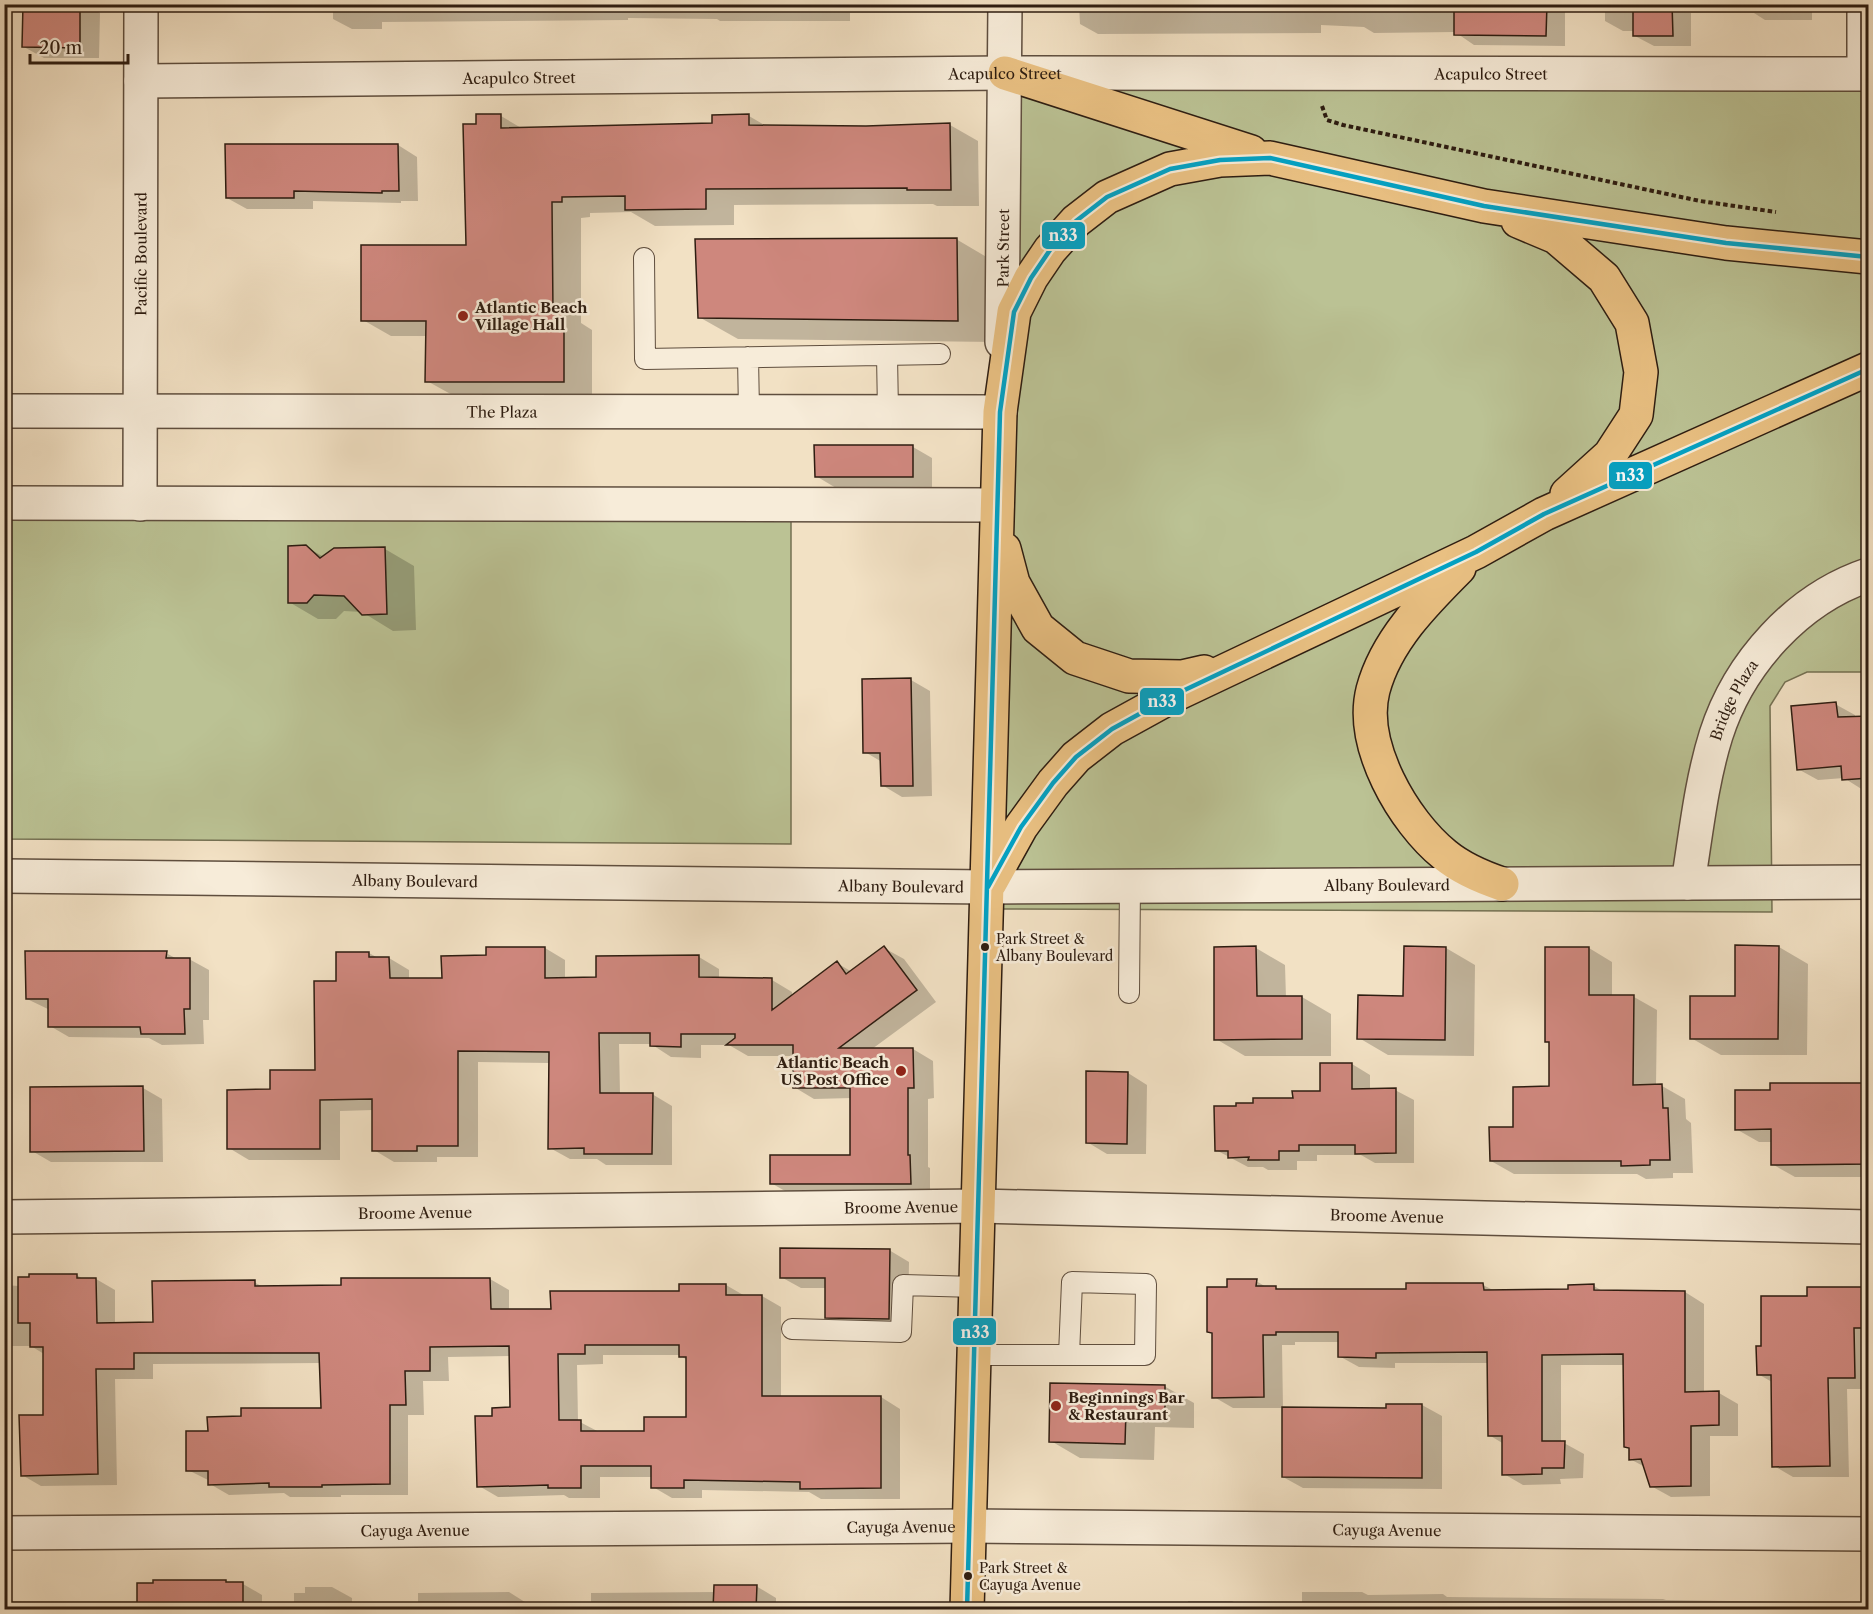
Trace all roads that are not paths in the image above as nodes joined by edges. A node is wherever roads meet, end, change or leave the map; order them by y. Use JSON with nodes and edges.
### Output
{"nodes":[{"id":1,"x":141,"y":4,"type":"edge"},
{"id":2,"x":1005,"y":4,"type":"edge"},
{"id":3,"x":1864,"y":4,"type":"edge"},
{"id":4,"x":1005,"y":73,"type":"junction"},
{"id":5,"x":1866,"y":74,"type":"edge"},
{"id":6,"x":141,"y":81,"type":"junction"},
{"id":7,"x":1270,"y":158,"type":"junction"},
{"id":8,"x":1484,"y":206,"type":"junction"},
{"id":9,"x":1869,"y":257,"type":"edge"},
{"id":10,"x":644,"y":258,"type":"dead end"},
{"id":11,"x":940,"y":354,"type":"dead end"},
{"id":12,"x":887,"y":355,"type":"junction"},
{"id":13,"x":748,"y":357,"type":"junction"},
{"id":14,"x":1869,"y":369,"type":"edge"},
{"id":15,"x":1000,"y":407,"type":"junction"},
{"id":16,"x":4,"y":411,"type":"edge"},
{"id":17,"x":141,"y":411,"type":"junction"},
{"id":18,"x":749,"y":411,"type":"junction"},
{"id":19,"x":888,"y":412,"type":"junction"},
{"id":20,"x":4,"y":503,"type":"edge"},
{"id":21,"x":140,"y":504,"type":"junction"},
{"id":22,"x":997,"y":505,"type":"junction"},
{"id":23,"x":1544,"y":514,"type":"junction"},
{"id":24,"x":1476,"y":552,"type":"junction"},
{"id":25,"x":1869,"y":575,"type":"edge"},
{"id":26,"x":1265,"y":652,"type":"junction"},
{"id":27,"x":4,"y":876,"type":"edge"},
{"id":28,"x":1869,"y":882,"type":"edge"},
{"id":29,"x":1688,"y":883,"type":"junction"},
{"id":30,"x":1502,"y":884,"type":"junction"},
{"id":31,"x":1131,"y":886,"type":"junction"},
{"id":32,"x":988,"y":887,"type":"junction"},
{"id":33,"x":1129,"y":993,"type":"dead end"},
{"id":34,"x":979,"y":1206,"type":"junction"},
{"id":35,"x":4,"y":1217,"type":"edge"},
{"id":36,"x":1869,"y":1227,"type":"edge"},
{"id":37,"x":976,"y":1287,"type":"junction"},
{"id":38,"x":792,"y":1329,"type":"dead end"},
{"id":39,"x":975,"y":1355,"type":"junction"},
{"id":40,"x":1069,"y":1355,"type":"junction"},
{"id":41,"x":970,"y":1526,"type":"junction"},
{"id":42,"x":4,"y":1533,"type":"edge"},
{"id":43,"x":1869,"y":1534,"type":"edge"},
{"id":44,"x":967,"y":1610,"type":"edge"}],
"edges":[{"from":1,"to":6,"type":"street","name":"Pacific Boulevard"},
{"from":2,"to":4,"type":"street","name":"Park Street"},
{"from":3,"to":5,"type":"street"},
{"from":4,"to":5,"type":"street","name":"Acapulco Street"},
{"from":4,"to":6,"type":"street","name":"Acapulco Street"},
{"from":4,"to":7,"type":"highway"},
{"from":4,"to":15,"type":"street","name":"Park Street"},
{"from":6,"to":17,"type":"street","name":"Pacific Boulevard"},
{"from":7,"to":8,"type":"highway"},
{"from":7,"to":15,"type":"highway"},
{"from":8,"to":9,"type":"highway"},
{"from":8,"to":23,"type":"highway"},
{"from":10,"to":13,"type":"lane"},
{"from":11,"to":12,"type":"lane"},
{"from":12,"to":13,"type":"lane"},
{"from":12,"to":19,"type":"lane"},
{"from":13,"to":18,"type":"lane"},
{"from":14,"to":23,"type":"highway"},
{"from":15,"to":19,"type":"street","name":"The Plaza"},
{"from":15,"to":22,"type":"highway","name":"Park Street"},
{"from":16,"to":17,"type":"street","name":"The Plaza"},
{"from":17,"to":18,"type":"street","name":"The Plaza"},
{"from":17,"to":21,"type":"street","name":"Pacific Boulevard"},
{"from":18,"to":19,"type":"street","name":"The Plaza"},
{"from":20,"to":21,"type":"street"},
{"from":21,"to":22,"type":"street"},
{"from":22,"to":26,"type":"highway"},
{"from":22,"to":32,"type":"highway","name":"Park Street"},
{"from":23,"to":24,"type":"highway"},
{"from":24,"to":26,"type":"highway"},
{"from":24,"to":30,"type":"highway"},
{"from":25,"to":29,"type":"street","name":"Bridge Plaza"},
{"from":26,"to":32,"type":"highway"},
{"from":27,"to":32,"type":"street","name":"Albany Boulevard"},
{"from":28,"to":29,"type":"street","name":"Albany Boulevard"},
{"from":29,"to":30,"type":"street","name":"Albany Boulevard"},
{"from":30,"to":31,"type":"street","name":"Albany Boulevard"},
{"from":31,"to":32,"type":"street","name":"Albany Boulevard"},
{"from":31,"to":33,"type":"lane"},
{"from":32,"to":34,"type":"highway","name":"Park Street"},
{"from":34,"to":35,"type":"street","name":"Broome Avenue"},
{"from":34,"to":36,"type":"street","name":"Broome Avenue"},
{"from":34,"to":37,"type":"highway","name":"Park Street"},
{"from":37,"to":38,"type":"lane"},
{"from":37,"to":39,"type":"highway","name":"Park Street"},
{"from":39,"to":40,"type":"lane"},
{"from":39,"to":41,"type":"highway","name":"Park Street"},
{"from":40,"to":40,"type":"lane"},
{"from":41,"to":42,"type":"street","name":"Cayuga Avenue"},
{"from":41,"to":43,"type":"street","name":"Cayuga Avenue"},
{"from":41,"to":44,"type":"highway","name":"Park Street"}]}
